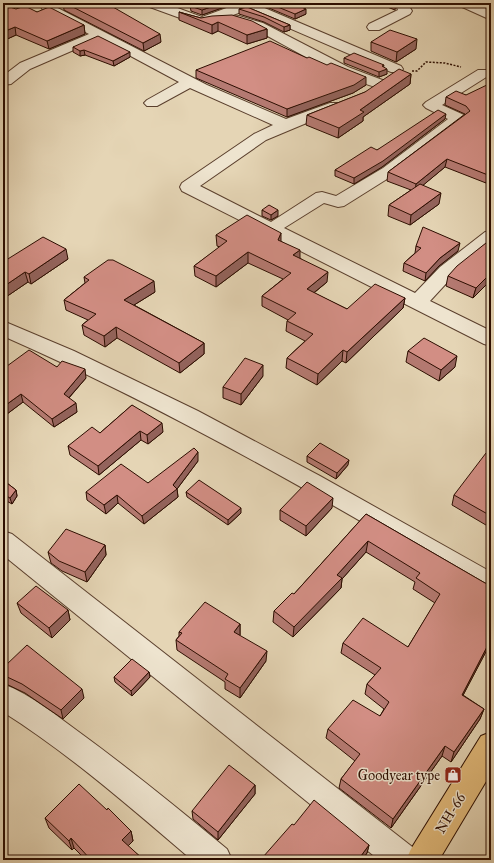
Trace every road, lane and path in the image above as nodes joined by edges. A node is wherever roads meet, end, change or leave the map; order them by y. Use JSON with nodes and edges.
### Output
{"nodes":[{"id":1,"x":60,"y":3,"type":"edge"},
{"id":2,"x":152,"y":3,"type":"edge"},
{"id":3,"x":405,"y":3,"type":"edge"},
{"id":4,"x":465,"y":3,"type":"edge"},
{"id":5,"x":491,"y":16,"type":"edge"},
{"id":6,"x":202,"y":22,"type":"junction"},
{"id":7,"x":374,"y":27,"type":"dead end"},
{"id":8,"x":98,"y":35,"type":"junction"},
{"id":9,"x":395,"y":72,"type":"junction"},
{"id":10,"x":483,"y":73,"type":"joint"},
{"id":11,"x":6,"y":81,"type":"dead end"},
{"id":12,"x":190,"y":82,"type":"junction"},
{"id":13,"x":380,"y":84,"type":"junction"},
{"id":14,"x":152,"y":103,"type":"dead end"},
{"id":15,"x":286,"y":125,"type":"junction"},
{"id":16,"x":272,"y":229,"type":"junction"},
{"id":17,"x":491,"y":236,"type":"edge"},
{"id":18,"x":418,"y":302,"type":"junction"},
{"id":19,"x":3,"y":328,"type":"edge"},
{"id":20,"x":491,"y":339,"type":"edge"},
{"id":21,"x":3,"y":541,"type":"edge"},
{"id":22,"x":491,"y":585,"type":"edge"},
{"id":23,"x":3,"y":697,"type":"edge"},
{"id":24,"x":491,"y":746,"type":"edge"},
{"id":25,"x":216,"y":860,"type":"edge"},
{"id":26,"x":404,"y":860,"type":"edge"},
{"id":27,"x":422,"y":860,"type":"edge"}],
"edges":[{"from":1,"to":8,"type":"street"},
{"from":2,"to":6,"type":"street"},
{"from":3,"to":7,"type":"street"},
{"from":4,"to":5,"type":"street"},
{"from":6,"to":9,"type":"street"},
{"from":6,"to":13,"type":"street"},
{"from":8,"to":11,"type":"street"},
{"from":8,"to":12,"type":"street"},
{"from":9,"to":10,"type":"path"},
{"from":9,"to":13,"type":"street"},
{"from":10,"to":16,"type":"street"},
{"from":12,"to":14,"type":"street"},
{"from":12,"to":15,"type":"street"},
{"from":13,"to":15,"type":"street"},
{"from":15,"to":16,"type":"street"},
{"from":16,"to":18,"type":"street"},
{"from":17,"to":18,"type":"street"},
{"from":18,"to":20,"type":"street"},
{"from":19,"to":22,"type":"street"},
{"from":21,"to":26,"type":"street"},
{"from":23,"to":25,"type":"street"},
{"from":24,"to":27,"type":"main road","name":"NH-66"}]}
